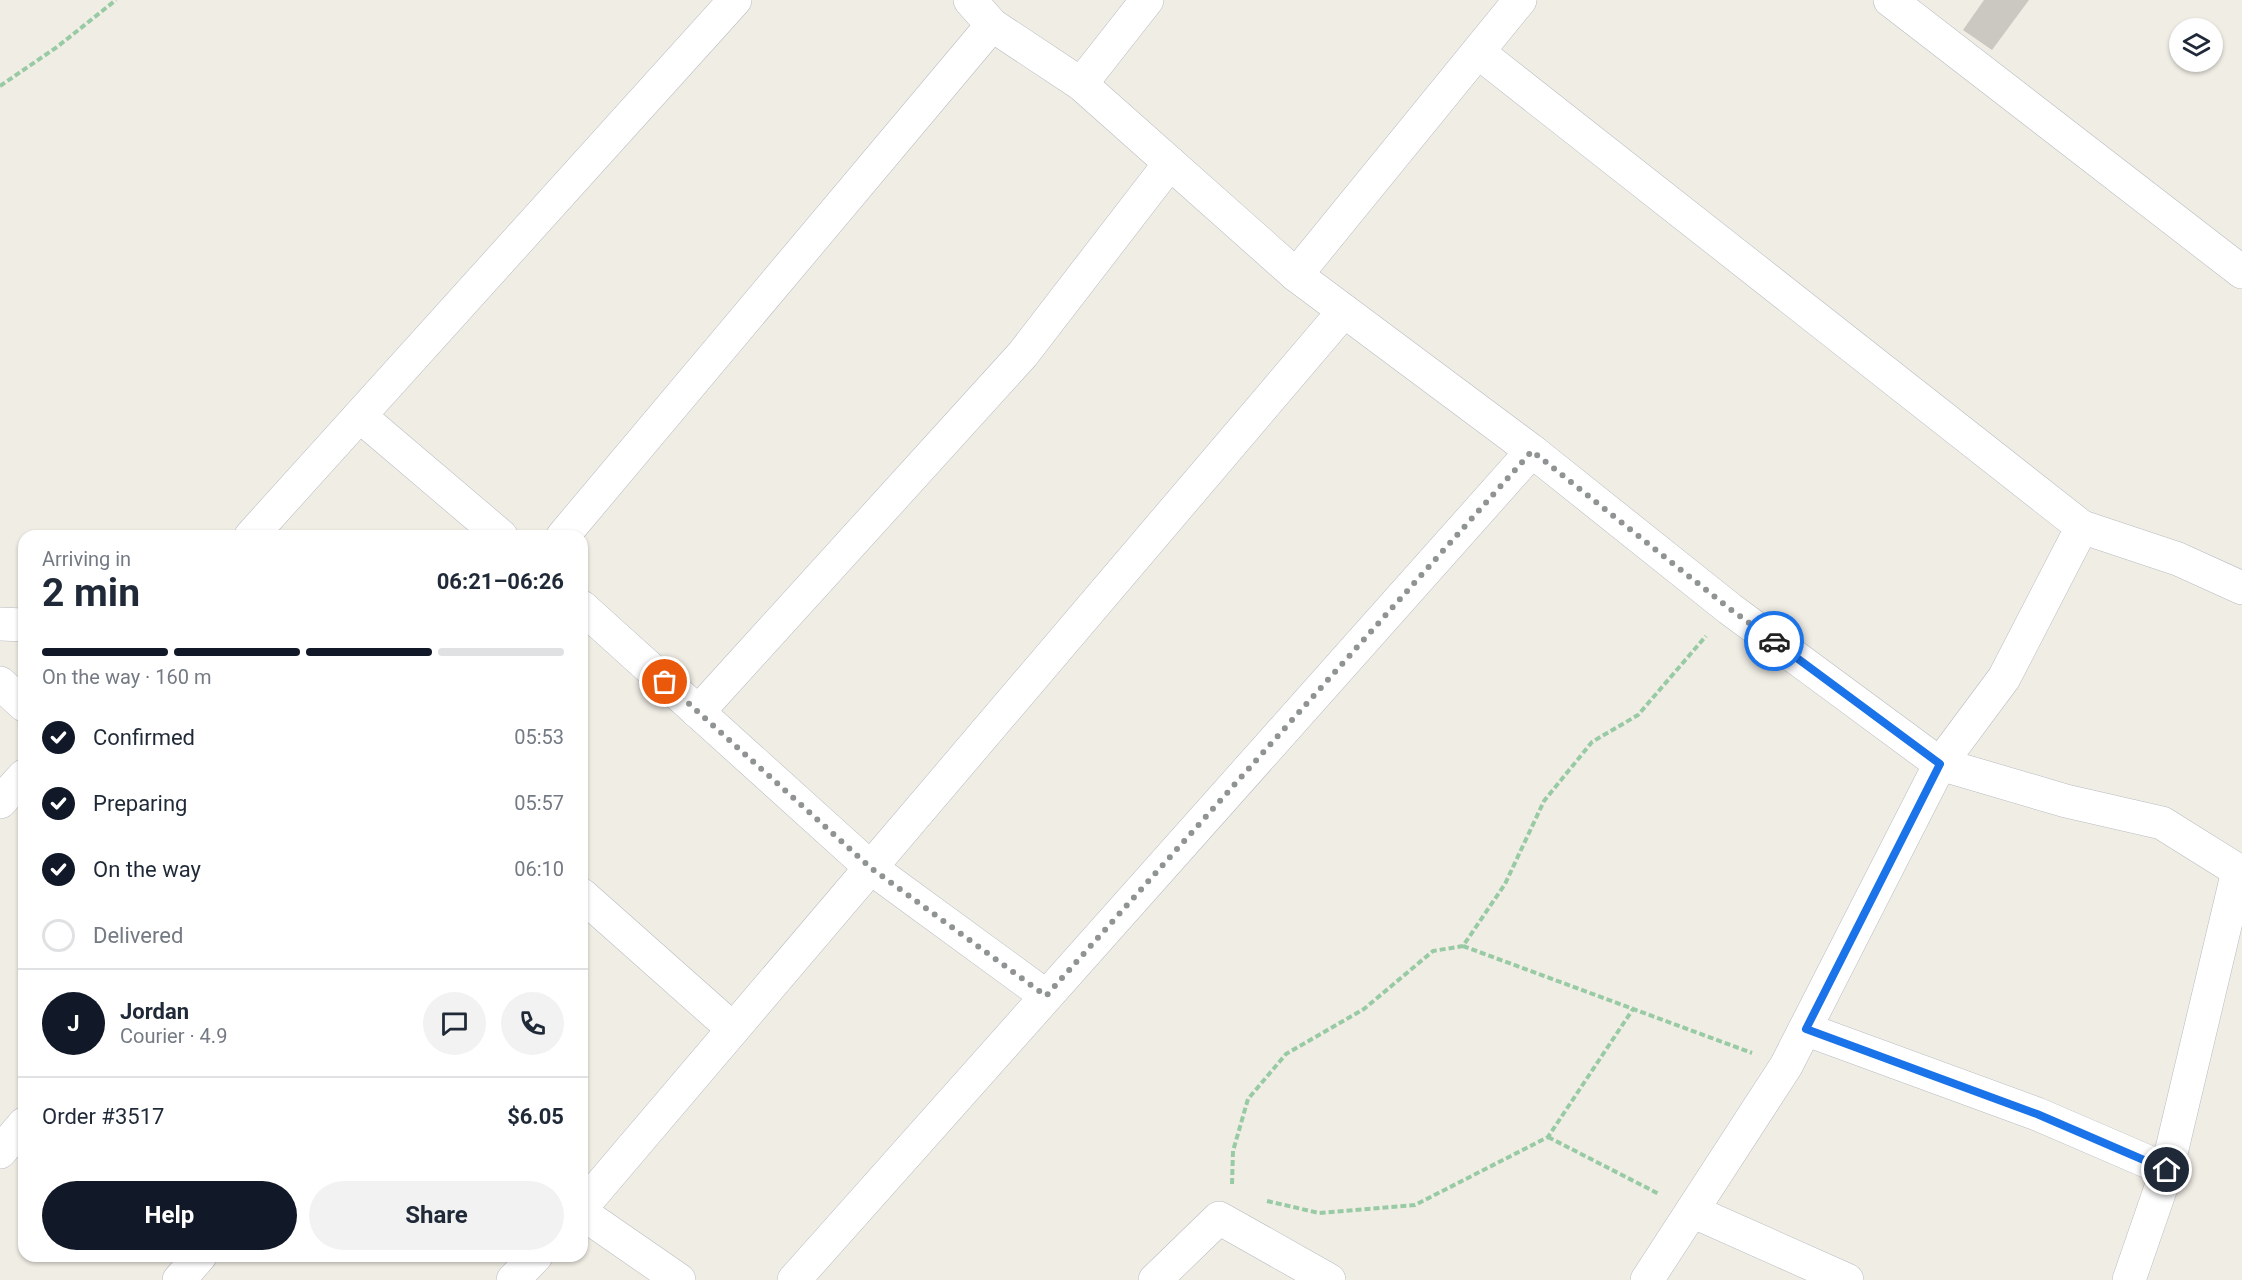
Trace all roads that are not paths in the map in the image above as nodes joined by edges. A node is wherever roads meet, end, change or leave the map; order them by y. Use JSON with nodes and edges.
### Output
{"nodes":[{"id":1,"x":735,"y":0,"type":"edge"},
{"id":2,"x":970,"y":0,"type":"edge"},
{"id":3,"x":1146,"y":0,"type":"edge"},
{"id":4,"x":1520,"y":0,"type":"edge"},
{"id":5,"x":1890,"y":0,"type":"edge"},
{"id":6,"x":992,"y":25,"type":"junction"},
{"id":7,"x":1478,"y":52,"type":"junction"},
{"id":8,"x":1082,"y":84,"type":"junction"},
{"id":9,"x":1170,"y":163,"type":"junction"},
{"id":10,"x":2242,"y":272,"type":"edge"},
{"id":11,"x":1296,"y":275,"type":"junction"},
{"id":12,"x":1344,"y":311,"type":"junction"},
{"id":13,"x":361,"y":417,"type":"junction"},
{"id":14,"x":1532,"y":451,"type":"junction"},
{"id":15,"x":2082,"y":527,"type":"junction"},
{"id":16,"x":257,"y":530,"type":"edge"},
{"id":17,"x":494,"y":530,"type":"edge"},
{"id":18,"x":568,"y":530,"type":"edge"},
{"id":19,"x":2242,"y":588,"type":"edge"},
{"id":20,"x":588,"y":612,"type":"edge"},
{"id":21,"x":0,"y":624,"type":"edge"},
{"id":22,"x":18,"y":625,"type":"edge"},
{"id":23,"x":0,"y":683,"type":"edge"},
{"id":24,"x":18,"y":700,"type":"edge"},
{"id":25,"x":698,"y":712,"type":"junction"},
{"id":26,"x":1940,"y":764,"type":"junction"},
{"id":27,"x":18,"y":782,"type":"edge"},
{"id":28,"x":0,"y":802,"type":"edge"},
{"id":29,"x":871,"y":868,"type":"junction"},
{"id":30,"x":2240,"y":872,"type":"edge"},
{"id":31,"x":588,"y":900,"type":"edge"},
{"id":32,"x":1046,"y":996,"type":"junction"},
{"id":33,"x":733,"y":1029,"type":"junction"},
{"id":34,"x":1806,"y":1029,"type":"junction"},
{"id":35,"x":18,"y":1131,"type":"edge"},
{"id":36,"x":0,"y":1152,"type":"edge"},
{"id":37,"x":2167,"y":1170,"type":"junction"},
{"id":38,"x":588,"y":1200,"type":"edge"},
{"id":39,"x":1692,"y":1211,"type":"junction"},
{"id":40,"x":588,"y":1217,"type":"edge"},
{"id":41,"x":195,"y":1262,"type":"edge"},
{"id":42,"x":530,"y":1262,"type":"edge"},
{"id":43,"x":179,"y":1280,"type":"edge"},
{"id":44,"x":513,"y":1280,"type":"edge"},
{"id":45,"x":679,"y":1280,"type":"edge"},
{"id":46,"x":794,"y":1280,"type":"edge"},
{"id":47,"x":1155,"y":1280,"type":"edge"},
{"id":48,"x":1329,"y":1280,"type":"edge"},
{"id":49,"x":1647,"y":1280,"type":"edge"},
{"id":50,"x":1847,"y":1280,"type":"edge"},
{"id":51,"x":2129,"y":1280,"type":"edge"}],
"edges":[{"from":1,"to":13,"type":"street"},
{"from":2,"to":6,"type":"street"},
{"from":3,"to":8,"type":"street"},
{"from":4,"to":7,"type":"street"},
{"from":5,"to":10,"type":"street"},
{"from":6,"to":8,"type":"street"},
{"from":6,"to":18,"type":"street"},
{"from":7,"to":11,"type":"street"},
{"from":7,"to":15,"type":"street"},
{"from":8,"to":9,"type":"street"},
{"from":9,"to":11,"type":"street"},
{"from":9,"to":25,"type":"street"},
{"from":11,"to":12,"type":"street"},
{"from":12,"to":14,"type":"street"},
{"from":12,"to":29,"type":"street"},
{"from":13,"to":16,"type":"street"},
{"from":13,"to":17,"type":"street"},
{"from":14,"to":26,"type":"street"},
{"from":14,"to":32,"type":"street"},
{"from":15,"to":19,"type":"street"},
{"from":15,"to":26,"type":"street"},
{"from":20,"to":25,"type":"street"},
{"from":21,"to":22,"type":"street"},
{"from":23,"to":24,"type":"street"},
{"from":25,"to":29,"type":"street"},
{"from":26,"to":30,"type":"street"},
{"from":26,"to":34,"type":"street"},
{"from":27,"to":28,"type":"street"},
{"from":29,"to":32,"type":"street"},
{"from":29,"to":33,"type":"street"},
{"from":30,"to":37,"type":"street"},
{"from":31,"to":33,"type":"street"},
{"from":32,"to":46,"type":"street"},
{"from":33,"to":38,"type":"street"},
{"from":34,"to":37,"type":"street"},
{"from":34,"to":39,"type":"street"},
{"from":35,"to":36,"type":"street"},
{"from":37,"to":51,"type":"street"},
{"from":39,"to":49,"type":"street"},
{"from":39,"to":50,"type":"street"},
{"from":40,"to":45,"type":"street"},
{"from":41,"to":43,"type":"street"},
{"from":42,"to":44,"type":"street"},
{"from":47,"to":48,"type":"street"}]}
